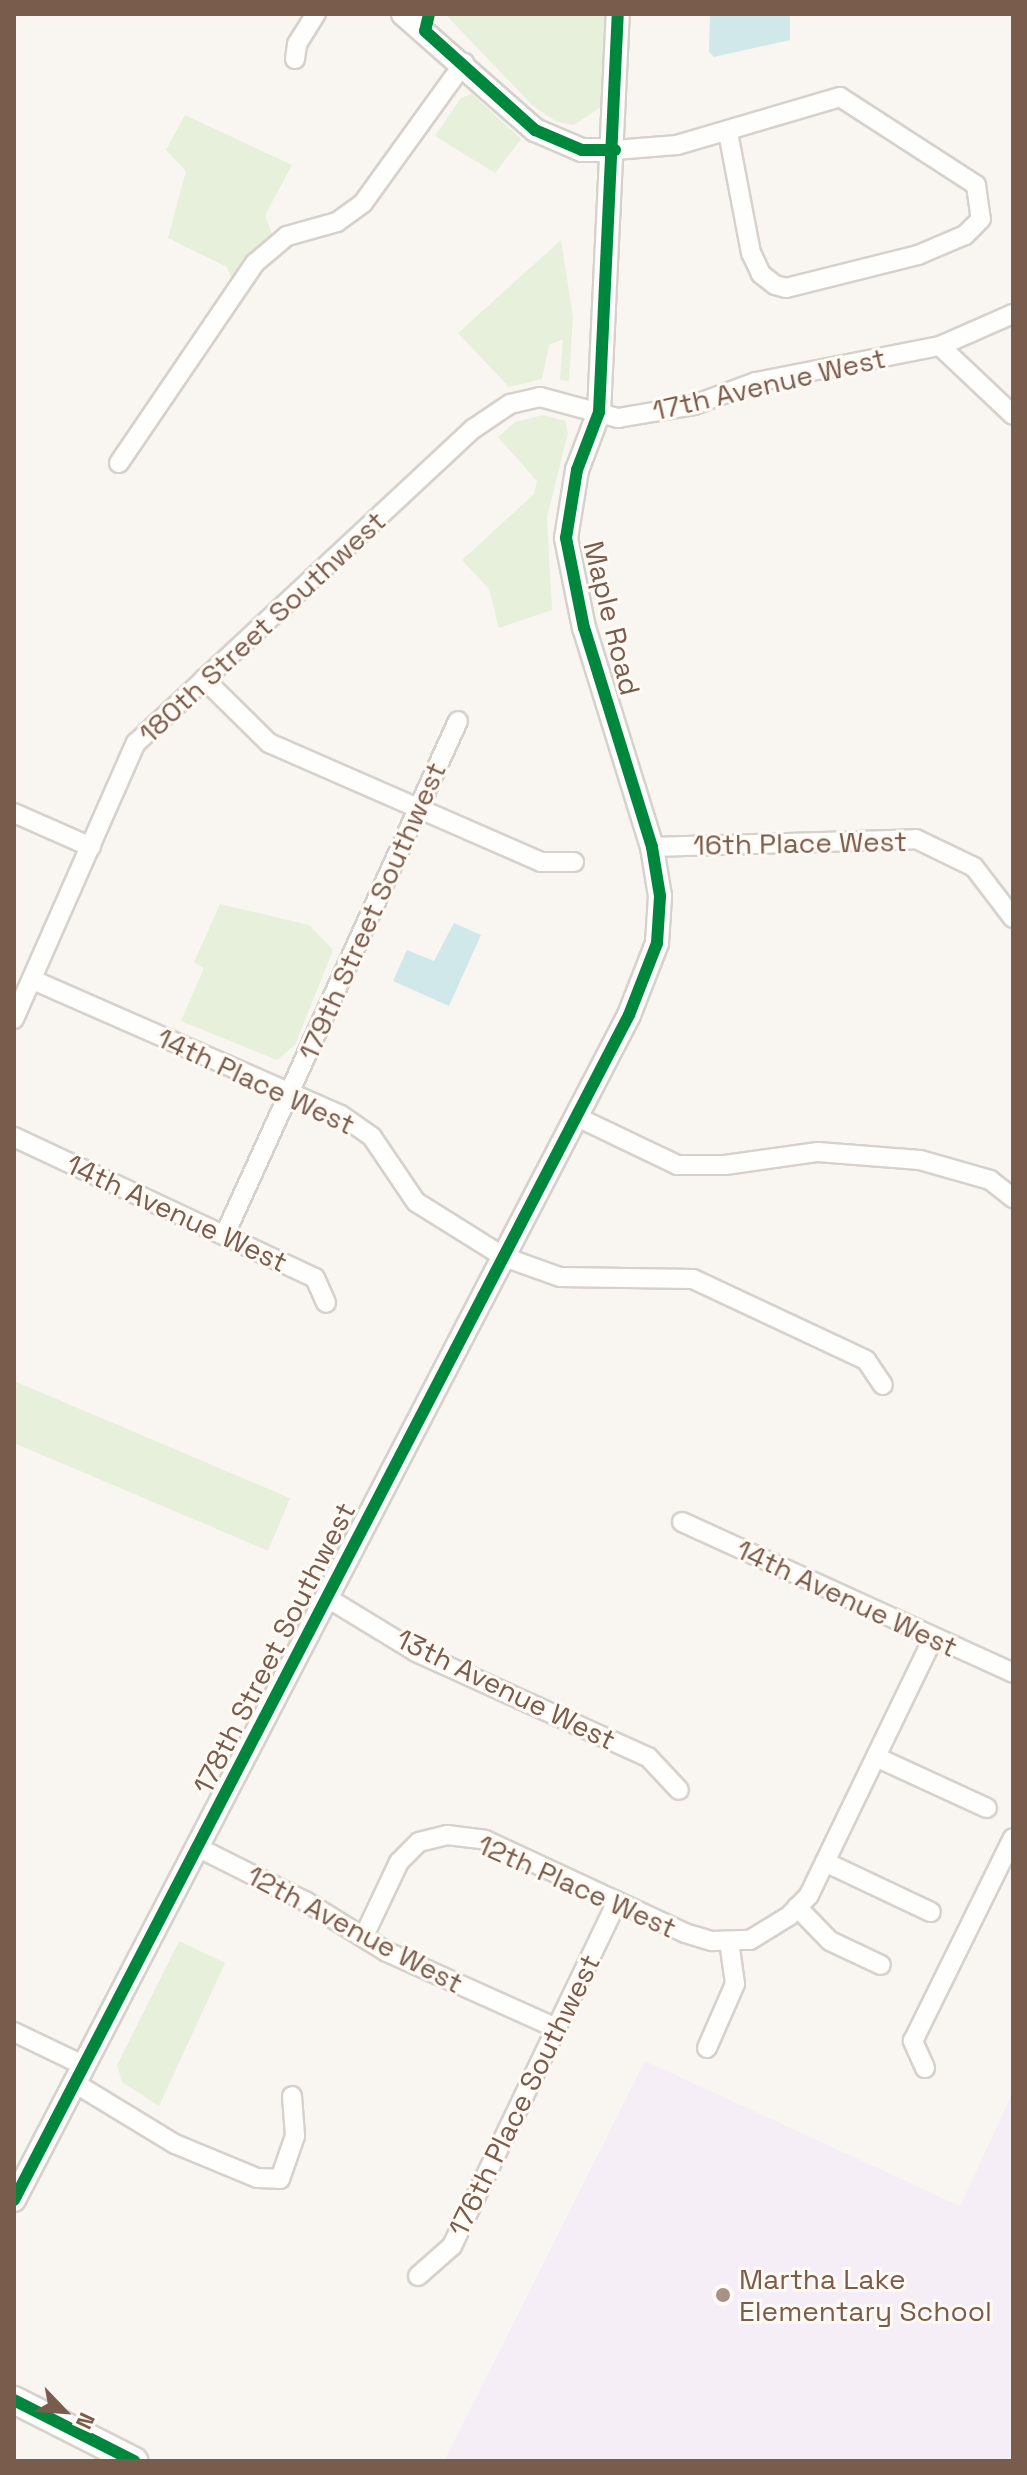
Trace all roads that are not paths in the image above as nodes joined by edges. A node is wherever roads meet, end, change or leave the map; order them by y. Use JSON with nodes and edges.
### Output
{"nodes":[{"id":1,"x":316,"y":14,"type":"edge"},
{"id":2,"x":403,"y":14,"type":"edge"},
{"id":3,"x":618,"y":14,"type":"edge"},
{"id":4,"x":295,"y":59,"type":"dead end"},
{"id":5,"x":464,"y":63,"type":"junction"},
{"id":6,"x":728,"y":132,"type":"junction"},
{"id":7,"x":615,"y":150,"type":"junction"},
{"id":8,"x":1013,"y":314,"type":"edge"},
{"id":9,"x":940,"y":346,"type":"junction"},
{"id":10,"x":599,"y":412,"type":"junction"},
{"id":11,"x":1013,"y":415,"type":"edge"},
{"id":12,"x":119,"y":463,"type":"dead end"},
{"id":13,"x":204,"y":679,"type":"junction"},
{"id":14,"x":458,"y":721,"type":"dead end"},
{"id":15,"x":418,"y":809,"type":"junction"},
{"id":16,"x":14,"y":813,"type":"edge"},
{"id":17,"x":91,"y":847,"type":"junction"},
{"id":18,"x":652,"y":847,"type":"junction"},
{"id":19,"x":574,"y":862,"type":"dead end"},
{"id":20,"x":1013,"y":918,"type":"edge"},
{"id":21,"x":33,"y":980,"type":"junction"},
{"id":22,"x":14,"y":1019,"type":"edge"},
{"id":23,"x":289,"y":1092,"type":"junction"},
{"id":24,"x":577,"y":1117,"type":"junction"},
{"id":25,"x":14,"y":1137,"type":"edge"},
{"id":26,"x":1013,"y":1198,"type":"edge"},
{"id":27,"x":226,"y":1232,"type":"junction"},
{"id":28,"x":504,"y":1257,"type":"junction"},
{"id":29,"x":326,"y":1303,"type":"dead end"},
{"id":30,"x":883,"y":1385,"type":"dead end"},
{"id":31,"x":682,"y":1522,"type":"dead end"},
{"id":32,"x":326,"y":1597,"type":"junction"},
{"id":33,"x":933,"y":1639,"type":"junction"},
{"id":34,"x":1013,"y":1673,"type":"edge"},
{"id":35,"x":876,"y":1757,"type":"junction"},
{"id":36,"x":679,"y":1790,"type":"dead end"},
{"id":37,"x":987,"y":1808,"type":"dead end"},
{"id":38,"x":1013,"y":1838,"type":"edge"},
{"id":39,"x":197,"y":1847,"type":"junction"},
{"id":40,"x":825,"y":1862,"type":"junction"},
{"id":41,"x":616,"y":1903,"type":"junction"},
{"id":42,"x":797,"y":1907,"type":"junction"},
{"id":43,"x":931,"y":1912,"type":"dead end"},
{"id":44,"x":364,"y":1936,"type":"junction"},
{"id":45,"x":729,"y":1941,"type":"junction"},
{"id":46,"x":881,"y":1965,"type":"dead end"},
{"id":47,"x":556,"y":2028,"type":"junction"},
{"id":48,"x":14,"y":2032,"type":"edge"},
{"id":49,"x":707,"y":2048,"type":"dead end"},
{"id":50,"x":925,"y":2068,"type":"dead end"},
{"id":51,"x":78,"y":2074,"type":"junction"},
{"id":52,"x":292,"y":2096,"type":"dead end"},
{"id":53,"x":14,"y":2200,"type":"edge"},
{"id":54,"x":418,"y":2276,"type":"dead end"},
{"id":55,"x":14,"y":2400,"type":"edge"},
{"id":56,"x":134,"y":2461,"type":"edge"}],
"edges":[{"from":1,"to":4,"type":"street"},
{"from":2,"to":5,"type":"street"},
{"from":3,"to":7,"type":"street","name":"Maple Road"},
{"from":5,"to":7,"type":"street"},
{"from":5,"to":12,"type":"street"},
{"from":6,"to":6,"type":"street"},
{"from":6,"to":7,"type":"street"},
{"from":7,"to":10,"type":"street","name":"Maple Road"},
{"from":8,"to":9,"type":"street","name":"17th Avenue West"},
{"from":9,"to":10,"type":"street","name":"17th Avenue West"},
{"from":9,"to":11,"type":"street"},
{"from":10,"to":13,"type":"street","name":"180th Street Southwest"},
{"from":10,"to":18,"type":"street","name":"Maple Road"},
{"from":13,"to":15,"type":"street"},
{"from":13,"to":17,"type":"street","name":"180th Street Southwest"},
{"from":14,"to":15,"type":"street","name":"179th Street Southwest"},
{"from":15,"to":19,"type":"street"},
{"from":15,"to":23,"type":"street","name":"179th Street Southwest"},
{"from":16,"to":17,"type":"street"},
{"from":17,"to":21,"type":"street","name":"180th Street Southwest"},
{"from":18,"to":20,"type":"street","name":"16th Place West"},
{"from":18,"to":24,"type":"street","name":"Maple Road"},
{"from":21,"to":22,"type":"street","name":"180th Street Southwest"},
{"from":21,"to":23,"type":"street","name":"14th Place West"},
{"from":23,"to":27,"type":"street","name":"179th Street Southwest"},
{"from":23,"to":28,"type":"street","name":"14th Place West"},
{"from":24,"to":26,"type":"street"},
{"from":24,"to":28,"type":"street","name":"178th Street Southwest"},
{"from":25,"to":27,"type":"street","name":"14th Avenue West"},
{"from":27,"to":29,"type":"street","name":"14th Avenue West"},
{"from":28,"to":30,"type":"street","name":"14th Place West"},
{"from":28,"to":32,"type":"street","name":"178th Street Southwest"},
{"from":31,"to":33,"type":"street","name":"14th Avenue West"},
{"from":32,"to":36,"type":"street","name":"13th Avenue West"},
{"from":32,"to":39,"type":"street","name":"178th Street Southwest"},
{"from":33,"to":34,"type":"street","name":"14th Avenue West"},
{"from":33,"to":35,"type":"street"},
{"from":35,"to":37,"type":"street"},
{"from":35,"to":40,"type":"street"},
{"from":38,"to":50,"type":"street"},
{"from":39,"to":44,"type":"street","name":"12th Avenue West"},
{"from":39,"to":51,"type":"street","name":"178th Street Southwest"},
{"from":40,"to":42,"type":"street"},
{"from":40,"to":43,"type":"street"},
{"from":41,"to":44,"type":"street","name":"12th Place West"},
{"from":41,"to":45,"type":"street","name":"12th Place West"},
{"from":41,"to":47,"type":"street","name":"176th Place Southwest"},
{"from":42,"to":45,"type":"street","name":"12th Place West"},
{"from":42,"to":46,"type":"street"},
{"from":44,"to":47,"type":"street","name":"12th Avenue West"},
{"from":45,"to":49,"type":"street"},
{"from":47,"to":54,"type":"street","name":"176th Place Southwest"},
{"from":48,"to":51,"type":"street"},
{"from":51,"to":52,"type":"street"},
{"from":51,"to":53,"type":"street","name":"178th Street Southwest"},
{"from":55,"to":56,"type":"main road"}]}
